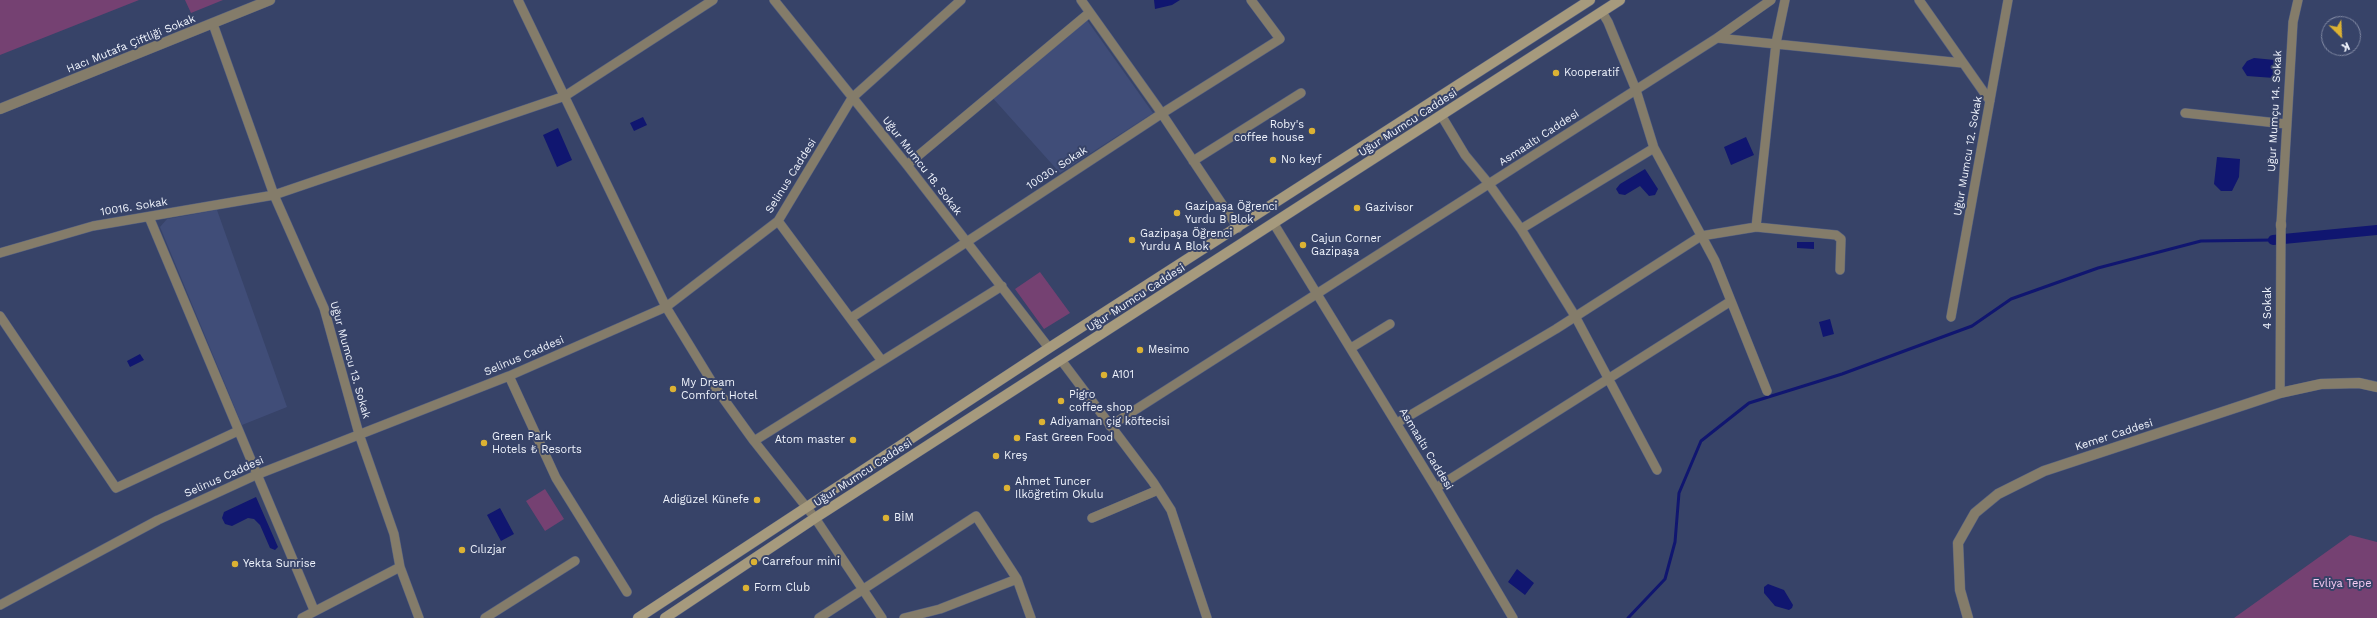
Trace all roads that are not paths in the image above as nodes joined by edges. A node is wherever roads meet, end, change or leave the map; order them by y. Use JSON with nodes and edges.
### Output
{"nodes":[{"id":1,"x":270,"y":0,"type":"edge"},
{"id":2,"x":518,"y":0,"type":"edge"},
{"id":3,"x":713,"y":0,"type":"edge"},
{"id":4,"x":774,"y":0,"type":"edge"},
{"id":5,"x":961,"y":0,"type":"edge"},
{"id":6,"x":1081,"y":0,"type":"edge"},
{"id":7,"x":1251,"y":0,"type":"edge"},
{"id":8,"x":1590,"y":0,"type":"edge"},
{"id":9,"x":1595,"y":0,"type":"edge"},
{"id":10,"x":1620,"y":0,"type":"edge"},
{"id":11,"x":1771,"y":0,"type":"edge"},
{"id":12,"x":1785,"y":0,"type":"edge"},
{"id":13,"x":1919,"y":0,"type":"edge"},
{"id":14,"x":2008,"y":0,"type":"edge"},
{"id":15,"x":2298,"y":0,"type":"edge"},
{"id":16,"x":1602,"y":12,"type":"junction"},
{"id":17,"x":1089,"y":13,"type":"junction"},
{"id":18,"x":213,"y":24,"type":"junction"},
{"id":19,"x":1717,"y":38,"type":"junction"},
{"id":20,"x":1776,"y":43,"type":"junction"},
{"id":21,"x":1962,"y":63,"type":"junction"},
{"id":22,"x":1636,"y":90,"type":"junction"},
{"id":23,"x":1301,"y":93,"type":"dead end"},
{"id":24,"x":565,"y":96,"type":"junction"},
{"id":25,"x":852,"y":98,"type":"junction"},
{"id":26,"x":1990,"y":101,"type":"junction"},
{"id":27,"x":0,"y":109,"type":"edge"},
{"id":28,"x":2185,"y":112,"type":"dead end"},
{"id":29,"x":1161,"y":114,"type":"junction"},
{"id":30,"x":1441,"y":115,"type":"junction"},
{"id":31,"x":2286,"y":124,"type":"junction"},
{"id":32,"x":1654,"y":148,"type":"junction"},
{"id":33,"x":1193,"y":161,"type":"junction"},
{"id":34,"x":907,"y":165,"type":"junction"},
{"id":35,"x":1489,"y":184,"type":"junction"},
{"id":36,"x":274,"y":195,"type":"junction"},
{"id":37,"x":149,"y":217,"type":"junction"},
{"id":38,"x":778,"y":221,"type":"junction"},
{"id":39,"x":1274,"y":224,"type":"junction"},
{"id":40,"x":2281,"y":225,"type":"joint"},
{"id":41,"x":1756,"y":227,"type":"junction"},
{"id":42,"x":1238,"y":228,"type":"junction"},
{"id":43,"x":1521,"y":229,"type":"junction"},
{"id":44,"x":1701,"y":236,"type":"junction"},
{"id":45,"x":966,"y":242,"type":"junction"},
{"id":46,"x":0,"y":253,"type":"edge"},
{"id":47,"x":1840,"y":270,"type":"dead end"},
{"id":48,"x":1002,"y":286,"type":"junction"},
{"id":49,"x":1317,"y":293,"type":"junction"},
{"id":50,"x":1731,"y":301,"type":"junction"},
{"id":51,"x":666,"y":307,"type":"junction"},
{"id":52,"x":0,"y":316,"type":"edge"},
{"id":53,"x":1575,"y":316,"type":"junction"},
{"id":54,"x":1951,"y":317,"type":"dead end"},
{"id":55,"x":851,"y":318,"type":"junction"},
{"id":56,"x":1390,"y":324,"type":"dead end"},
{"id":57,"x":1048,"y":348,"type":"junction"},
{"id":58,"x":1351,"y":348,"type":"junction"},
{"id":59,"x":1061,"y":360,"type":"junction"},
{"id":60,"x":882,"y":361,"type":"junction"},
{"id":61,"x":509,"y":376,"type":"junction"},
{"id":62,"x":1607,"y":379,"type":"junction"},
{"id":63,"x":2377,"y":387,"type":"edge"},
{"id":64,"x":1767,"y":391,"type":"dead end"},
{"id":65,"x":2280,"y":393,"type":"junction"},
{"id":66,"x":1397,"y":423,"type":"junction"},
{"id":67,"x":1110,"y":426,"type":"junction"},
{"id":68,"x":238,"y":431,"type":"junction"},
{"id":69,"x":359,"y":434,"type":"junction"},
{"id":70,"x":754,"y":441,"type":"junction"},
{"id":71,"x":1657,"y":470,"type":"dead end"},
{"id":72,"x":256,"y":475,"type":"junction"},
{"id":73,"x":1436,"y":488,"type":"junction"},
{"id":74,"x":1158,"y":490,"type":"junction"},
{"id":75,"x":806,"y":507,"type":"junction"},
{"id":76,"x":815,"y":518,"type":"junction"},
{"id":77,"x":1092,"y":518,"type":"dead end"},
{"id":78,"x":575,"y":561,"type":"dead end"},
{"id":79,"x":400,"y":567,"type":"junction"},
{"id":80,"x":1017,"y":579,"type":"junction"},
{"id":81,"x":864,"y":590,"type":"junction"},
{"id":82,"x":626,"y":592,"type":"dead end"},
{"id":83,"x":0,"y":604,"type":"edge"},
{"id":84,"x":314,"y":610,"type":"junction"},
{"id":85,"x":672,"y":616,"type":"edge"},
{"id":86,"x":302,"y":618,"type":"edge"},
{"id":87,"x":419,"y":618,"type":"edge"},
{"id":88,"x":485,"y":618,"type":"edge"},
{"id":89,"x":638,"y":618,"type":"edge"},
{"id":90,"x":819,"y":618,"type":"edge"},
{"id":91,"x":882,"y":618,"type":"edge"},
{"id":92,"x":904,"y":618,"type":"edge"},
{"id":93,"x":1031,"y":618,"type":"edge"},
{"id":94,"x":1207,"y":618,"type":"edge"},
{"id":95,"x":1513,"y":618,"type":"edge"},
{"id":96,"x":1968,"y":618,"type":"edge"}],
"edges":[{"from":1,"to":18,"type":"street","name":"Hacı Mutafa Çiftliği Sokak"},
{"from":2,"to":24,"type":"street"},
{"from":3,"to":24,"type":"street","name":"10016. Sokak"},
{"from":4,"to":25,"type":"street","name":"Uğur Mumcu 18. Sokak"},
{"from":5,"to":25,"type":"street","name":"Selinus Caddesi"},
{"from":6,"to":17,"type":"street"},
{"from":7,"to":29,"type":"street","name":"10030. Sokak"},
{"from":8,"to":42,"type":"main road","name":"Uğur Mumcu Caddesi"},
{"from":9,"to":16,"type":"main road"},
{"from":10,"to":16,"type":"main road","name":"Uğur Mumcu Caddesi"},
{"from":11,"to":19,"type":"street","name":"Asmaaltı Caddesi"},
{"from":12,"to":20,"type":"street"},
{"from":13,"to":21,"type":"street"},
{"from":14,"to":26,"type":"street","name":"Uğur Mumcu 12. Sokak"},
{"from":15,"to":31,"type":"street","name":"Uğur Mumçu 14. Sokak"},
{"from":16,"to":22,"type":"street"},
{"from":16,"to":30,"type":"main road","name":"Uğur Mumcu Caddesi"},
{"from":17,"to":29,"type":"street"},
{"from":17,"to":34,"type":"street"},
{"from":18,"to":27,"type":"street","name":"Hacı Mutafa Çiftliği Sokak"},
{"from":18,"to":36,"type":"street","name":"Uğur Mumcu 13. Sokak"},
{"from":19,"to":20,"type":"street"},
{"from":19,"to":22,"type":"street","name":"Asmaaltı Caddesi"},
{"from":20,"to":21,"type":"street"},
{"from":20,"to":41,"type":"street"},
{"from":21,"to":26,"type":"street"},
{"from":22,"to":32,"type":"street"},
{"from":22,"to":35,"type":"street","name":"Asmaaltı Caddesi"},
{"from":23,"to":33,"type":"street"},
{"from":24,"to":36,"type":"street","name":"10016. Sokak"},
{"from":24,"to":51,"type":"street"},
{"from":25,"to":34,"type":"street","name":"Uğur Mumcu 18. Sokak"},
{"from":25,"to":38,"type":"street","name":"Selinus Caddesi"},
{"from":26,"to":54,"type":"street","name":"Uğur Mumcu 12. Sokak"},
{"from":28,"to":31,"type":"street"},
{"from":29,"to":33,"type":"street"},
{"from":29,"to":45,"type":"street","name":"10030. Sokak"},
{"from":30,"to":35,"type":"street"},
{"from":30,"to":39,"type":"main road","name":"Uğur Mumcu Caddesi"},
{"from":31,"to":40,"type":"street","name":"Uğur Mumçu 14. Sokak"},
{"from":32,"to":43,"type":"street"},
{"from":32,"to":44,"type":"street"},
{"from":33,"to":42,"type":"street"},
{"from":34,"to":45,"type":"street","name":"Uğur Mumcu 18. Sokak"},
{"from":35,"to":43,"type":"street"},
{"from":35,"to":49,"type":"street","name":"Asmaaltı Caddesi"},
{"from":36,"to":37,"type":"street","name":"10016. Sokak"},
{"from":36,"to":69,"type":"street","name":"Uğur Mumcu 13. Sokak"},
{"from":37,"to":46,"type":"street","name":"10016. Sokak"},
{"from":37,"to":68,"type":"street"},
{"from":38,"to":51,"type":"street","name":"Selinus Caddesi"},
{"from":38,"to":55,"type":"street"},
{"from":39,"to":49,"type":"street","name":"Asmaaltı Caddesi"},
{"from":39,"to":59,"type":"main road","name":"Uğur Mumcu Caddesi"},
{"from":40,"to":65,"type":"street","name":"4 Sokak"},
{"from":41,"to":44,"type":"street"},
{"from":41,"to":47,"type":"street"},
{"from":42,"to":57,"type":"main road","name":"Uğur Mumcu Caddesi"},
{"from":43,"to":53,"type":"street"},
{"from":44,"to":50,"type":"street"},
{"from":44,"to":53,"type":"street"},
{"from":45,"to":48,"type":"street","name":"Uğur Mumcu 18. Sokak"},
{"from":45,"to":55,"type":"street","name":"10030. Sokak"},
{"from":48,"to":57,"type":"street","name":"Uğur Mumcu 18. Sokak"},
{"from":48,"to":60,"type":"street"},
{"from":49,"to":58,"type":"street","name":"Asmaaltı Caddesi"},
{"from":49,"to":67,"type":"street","name":"Asmaaltı Caddesi"},
{"from":50,"to":62,"type":"street"},
{"from":50,"to":64,"type":"street"},
{"from":51,"to":61,"type":"street","name":"Selinus Caddesi"},
{"from":51,"to":70,"type":"street"},
{"from":52,"to":68,"type":"street"},
{"from":53,"to":62,"type":"street"},
{"from":53,"to":66,"type":"street"},
{"from":55,"to":60,"type":"street"},
{"from":56,"to":58,"type":"street"},
{"from":57,"to":75,"type":"main road","name":"Uğur Mumcu Caddesi"},
{"from":58,"to":66,"type":"street","name":"Asmaaltı Caddesi"},
{"from":59,"to":67,"type":"street"},
{"from":59,"to":76,"type":"main road","name":"Uğur Mumcu Caddesi"},
{"from":60,"to":70,"type":"street"},
{"from":61,"to":69,"type":"street","name":"Selinus Caddesi"},
{"from":61,"to":82,"type":"street"},
{"from":62,"to":71,"type":"street"},
{"from":62,"to":73,"type":"street"},
{"from":63,"to":65,"type":"street","name":"Kemer Caddesi"},
{"from":65,"to":96,"type":"street","name":"Kemer Caddesi"},
{"from":66,"to":73,"type":"street","name":"Asmaaltı Caddesi"},
{"from":67,"to":74,"type":"street"},
{"from":68,"to":72,"type":"street"},
{"from":69,"to":72,"type":"street","name":"Selinus Caddesi"},
{"from":69,"to":79,"type":"street","name":"Uğur Mumcu 13. Sokak"},
{"from":70,"to":75,"type":"street"},
{"from":72,"to":83,"type":"street","name":"Selinus Caddesi"},
{"from":72,"to":84,"type":"street"},
{"from":73,"to":95,"type":"street","name":"Asmaaltı Caddesi"},
{"from":74,"to":77,"type":"street"},
{"from":74,"to":94,"type":"street"},
{"from":75,"to":76,"type":"street"},
{"from":75,"to":89,"type":"main road","name":"Uğur Mumcu Caddesi"},
{"from":76,"to":81,"type":"street"},
{"from":76,"to":85,"type":"main road","name":"Uğur Mumcu Caddesi"},
{"from":78,"to":88,"type":"street"},
{"from":79,"to":84,"type":"street"},
{"from":79,"to":87,"type":"street","name":"Uğur Mumcu 13. Sokak"},
{"from":80,"to":81,"type":"street"},
{"from":80,"to":92,"type":"street"},
{"from":80,"to":93,"type":"street"},
{"from":81,"to":90,"type":"street"},
{"from":81,"to":91,"type":"street"},
{"from":84,"to":86,"type":"street"}]}
